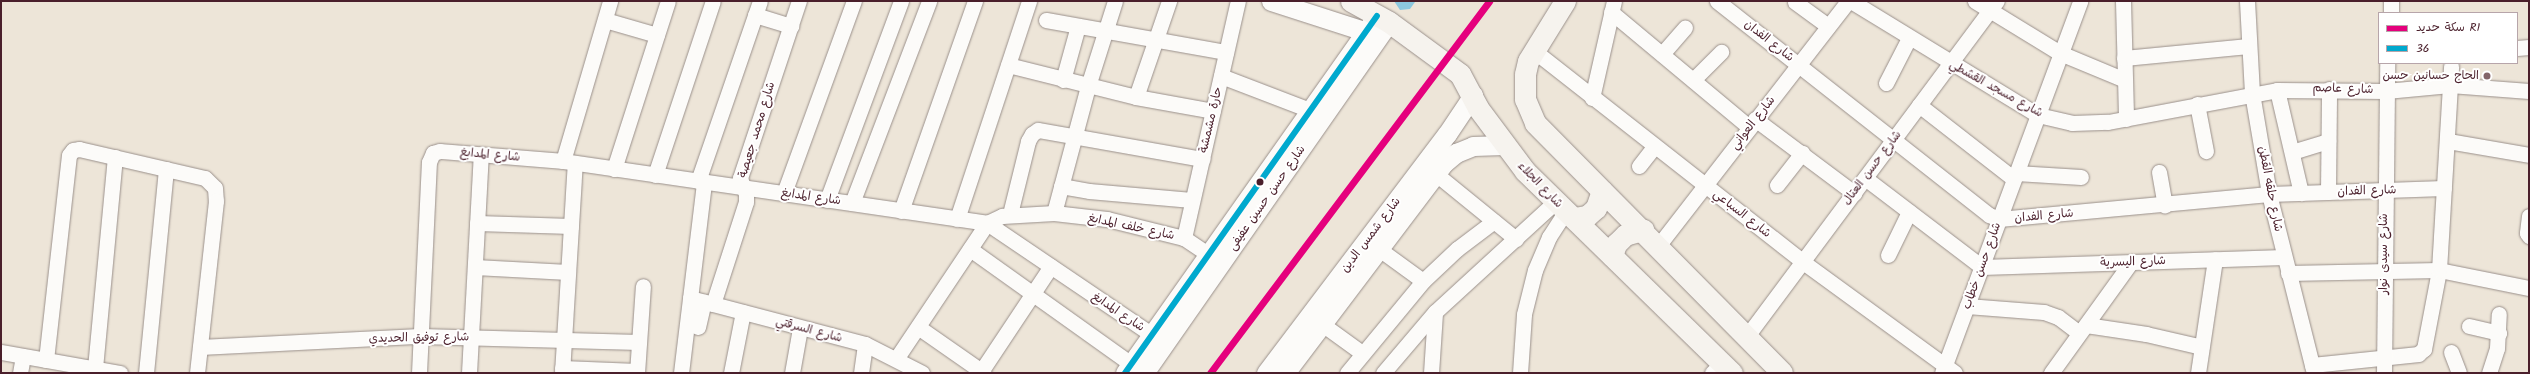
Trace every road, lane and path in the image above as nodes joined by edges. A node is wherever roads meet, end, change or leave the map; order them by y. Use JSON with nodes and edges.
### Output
{"nodes":[{"id":1,"x":610,"y":1,"type":"edge"},
{"id":2,"x":668,"y":1,"type":"edge"},
{"id":3,"x":713,"y":1,"type":"edge"},
{"id":4,"x":760,"y":1,"type":"edge"},
{"id":5,"x":799,"y":1,"type":"edge"},
{"id":6,"x":854,"y":1,"type":"edge"},
{"id":7,"x":902,"y":1,"type":"edge"},
{"id":8,"x":929,"y":1,"type":"edge"},
{"id":9,"x":975,"y":1,"type":"edge"},
{"id":10,"x":1029,"y":1,"type":"edge"},
{"id":11,"x":1114,"y":1,"type":"edge"},
{"id":12,"x":1169,"y":1,"type":"edge"},
{"id":13,"x":1238,"y":1,"type":"edge"},
{"id":14,"x":1271,"y":1,"type":"edge"},
{"id":15,"x":1351,"y":1,"type":"edge"},
{"id":16,"x":1565,"y":1,"type":"edge"},
{"id":17,"x":1717,"y":1,"type":"edge"},
{"id":18,"x":1849,"y":1,"type":"edge"},
{"id":19,"x":1976,"y":1,"type":"edge"},
{"id":20,"x":2080,"y":1,"type":"edge"},
{"id":21,"x":2123,"y":1,"type":"edge"},
{"id":22,"x":2245,"y":1,"type":"edge"},
{"id":23,"x":2391,"y":1,"type":"edge"},
{"id":24,"x":1795,"y":2,"type":"dead end"},
{"id":25,"x":1613,"y":6,"type":"edge"},
{"id":26,"x":1994,"y":6,"type":"edge"},
{"id":27,"x":2391,"y":12,"type":"edge"},
{"id":28,"x":755,"y":15,"type":"junction"},
{"id":29,"x":604,"y":20,"type":"junction"},
{"id":30,"x":1046,"y":20,"type":"dead end"},
{"id":31,"x":791,"y":26,"type":"junction"},
{"id":32,"x":1078,"y":26,"type":"junction"},
{"id":33,"x":1828,"y":26,"type":"junction"},
{"id":34,"x":1378,"y":27,"type":"junction"},
{"id":35,"x":1685,"y":28,"type":"dead end"},
{"id":36,"x":1106,"y":30,"type":"junction"},
{"id":37,"x":657,"y":35,"type":"junction"},
{"id":38,"x":1910,"y":38,"type":"junction"},
{"id":39,"x":1156,"y":39,"type":"junction"},
{"id":40,"x":2248,"y":46,"type":"junction"},
{"id":41,"x":2529,"y":46,"type":"edge"},
{"id":42,"x":2518,"y":48,"type":"edge"},
{"id":43,"x":1533,"y":50,"type":"junction"},
{"id":44,"x":1226,"y":52,"type":"junction"},
{"id":45,"x":1721,"y":52,"type":"dead end"},
{"id":46,"x":2060,"y":53,"type":"junction"},
{"id":47,"x":1662,"y":54,"type":"junction"},
{"id":48,"x":2124,"y":58,"type":"junction"},
{"id":49,"x":1949,"y":63,"type":"junction"},
{"id":50,"x":1799,"y":64,"type":"junction"},
{"id":51,"x":2388,"y":64,"type":"edge"},
{"id":52,"x":2453,"y":64,"type":"edge"},
{"id":53,"x":1008,"y":65,"type":"junction"},
{"id":54,"x":1221,"y":76,"type":"junction"},
{"id":55,"x":1062,"y":80,"type":"junction"},
{"id":56,"x":1693,"y":80,"type":"junction"},
{"id":57,"x":2125,"y":80,"type":"junction"},
{"id":58,"x":1886,"y":83,"type":"dead end"},
{"id":59,"x":2450,"y":85,"type":"junction"},
{"id":60,"x":1088,"y":86,"type":"junction"},
{"id":61,"x":2424,"y":88,"type":"junction"},
{"id":62,"x":2329,"y":89,"type":"junction"},
{"id":63,"x":2277,"y":90,"type":"junction"},
{"id":64,"x":2386,"y":91,"type":"junction"},
{"id":65,"x":2529,"y":91,"type":"edge"},
{"id":66,"x":2252,"y":93,"type":"junction"},
{"id":67,"x":1473,"y":96,"type":"junction"},
{"id":68,"x":1136,"y":97,"type":"junction"},
{"id":69,"x":1592,"y":98,"type":"junction"},
{"id":70,"x":2197,"y":104,"type":"junction"},
{"id":71,"x":1920,"y":105,"type":"junction"},
{"id":72,"x":1310,"y":110,"type":"junction"},
{"id":73,"x":1213,"y":111,"type":"junction"},
{"id":74,"x":2038,"y":115,"type":"junction"},
{"id":75,"x":2126,"y":119,"type":"junction"},
{"id":76,"x":1752,"y":123,"type":"junction"},
{"id":77,"x":1075,"y":136,"type":"junction"},
{"id":78,"x":1894,"y":140,"type":"junction"},
{"id":79,"x":2328,"y":141,"type":"junction"},
{"id":80,"x":2448,"y":141,"type":"junction"},
{"id":81,"x":1504,"y":145,"type":"junction"},
{"id":82,"x":1654,"y":147,"type":"junction"},
{"id":83,"x":2206,"y":152,"type":"dead end"},
{"id":84,"x":2292,"y":152,"type":"junction"},
{"id":85,"x":1802,"y":153,"type":"junction"},
{"id":86,"x":481,"y":154,"type":"junction"},
{"id":87,"x":2529,"y":154,"type":"edge"},
{"id":88,"x":114,"y":158,"type":"junction"},
{"id":89,"x":1202,"y":159,"type":"junction"},
{"id":90,"x":569,"y":162,"type":"junction"},
{"id":91,"x":1639,"y":166,"type":"dead end"},
{"id":92,"x":166,"y":169,"type":"junction"},
{"id":93,"x":614,"y":169,"type":"junction"},
{"id":94,"x":2159,"y":172,"type":"dead end"},
{"id":95,"x":655,"y":174,"type":"junction"},
{"id":96,"x":1436,"y":174,"type":"junction"},
{"id":97,"x":2015,"y":176,"type":"junction"},
{"id":98,"x":2081,"y":177,"type":"dead end"},
{"id":99,"x":1865,"y":178,"type":"junction"},
{"id":100,"x":701,"y":181,"type":"junction"},
{"id":101,"x":1704,"y":185,"type":"junction"},
{"id":102,"x":1777,"y":185,"type":"dead end"},
{"id":103,"x":1061,"y":186,"type":"junction"},
{"id":104,"x":744,"y":188,"type":"junction"},
{"id":105,"x":2444,"y":188,"type":"junction"},
{"id":106,"x":2384,"y":190,"type":"junction"},
{"id":107,"x":1602,"y":191,"type":"junction"},
{"id":108,"x":2328,"y":192,"type":"junction"},
{"id":109,"x":784,"y":193,"type":"junction"},
{"id":110,"x":1854,"y":193,"type":"junction"},
{"id":111,"x":2301,"y":193,"type":"junction"},
{"id":112,"x":2269,"y":194,"type":"junction"},
{"id":113,"x":827,"y":200,"type":"junction"},
{"id":114,"x":1192,"y":200,"type":"junction"},
{"id":115,"x":852,"y":203,"type":"junction"},
{"id":116,"x":2165,"y":204,"type":"junction"},
{"id":117,"x":901,"y":210,"type":"junction"},
{"id":118,"x":1565,"y":211,"type":"junction"},
{"id":119,"x":1910,"y":212,"type":"junction"},
{"id":120,"x":1054,"y":213,"type":"junction"},
{"id":121,"x":1010,"y":214,"type":"junction"},
{"id":122,"x":2529,"y":216,"type":"edge"},
{"id":123,"x":957,"y":218,"type":"junction"},
{"id":124,"x":1999,"y":219,"type":"junction"},
{"id":125,"x":1494,"y":221,"type":"junction"},
{"id":126,"x":477,"y":223,"type":"junction"},
{"id":127,"x":987,"y":223,"type":"junction"},
{"id":128,"x":571,"y":226,"type":"junction"},
{"id":129,"x":1643,"y":230,"type":"junction"},
{"id":130,"x":2529,"y":236,"type":"edge"},
{"id":131,"x":1184,"y":238,"type":"junction"},
{"id":132,"x":1516,"y":239,"type":"junction"},
{"id":133,"x":1658,"y":246,"type":"junction"},
{"id":134,"x":970,"y":249,"type":"junction"},
{"id":135,"x":1379,"y":249,"type":"junction"},
{"id":136,"x":1888,"y":255,"type":"dead end"},
{"id":137,"x":1612,"y":256,"type":"junction"},
{"id":138,"x":2284,"y":257,"type":"junction"},
{"id":139,"x":1215,"y":258,"type":"junction"},
{"id":140,"x":2215,"y":259,"type":"junction"},
{"id":141,"x":1803,"y":262,"type":"junction"},
{"id":142,"x":2131,"y":262,"type":"junction"},
{"id":143,"x":1051,"y":266,"type":"junction"},
{"id":144,"x":475,"y":267,"type":"junction"},
{"id":145,"x":1982,"y":267,"type":"junction"},
{"id":146,"x":2384,"y":270,"type":"junction"},
{"id":147,"x":2439,"y":270,"type":"junction"},
{"id":148,"x":568,"y":272,"type":"junction"},
{"id":149,"x":2288,"y":273,"type":"junction"},
{"id":150,"x":1422,"y":281,"type":"junction"},
{"id":151,"x":643,"y":286,"type":"dead end"},
{"id":152,"x":2529,"y":288,"type":"edge"},
{"id":153,"x":1033,"y":294,"type":"junction"},
{"id":154,"x":702,"y":302,"type":"junction"},
{"id":155,"x":1967,"y":306,"type":"junction"},
{"id":156,"x":743,"y":312,"type":"junction"},
{"id":157,"x":1435,"y":312,"type":"junction"},
{"id":158,"x":2499,"y":314,"type":"dead end"},
{"id":159,"x":1322,"y":324,"type":"junction"},
{"id":160,"x":2468,"y":326,"type":"dead end"},
{"id":161,"x":698,"y":327,"type":"dead end"},
{"id":162,"x":918,"y":327,"type":"junction"},
{"id":163,"x":800,"y":328,"type":"junction"},
{"id":164,"x":2083,"y":329,"type":"junction"},
{"id":165,"x":2499,"y":333,"type":"junction"},
{"id":166,"x":420,"y":336,"type":"junction"},
{"id":167,"x":1747,"y":336,"type":"junction"},
{"id":168,"x":471,"y":338,"type":"junction"},
{"id":169,"x":1158,"y":339,"type":"junction"},
{"id":170,"x":564,"y":340,"type":"junction"},
{"id":171,"x":639,"y":342,"type":"junction"},
{"id":172,"x":865,"y":344,"type":"junction"},
{"id":173,"x":200,"y":347,"type":"junction"},
{"id":174,"x":2202,"y":347,"type":"junction"},
{"id":175,"x":1,"y":352,"type":"edge"},
{"id":176,"x":2451,"y":352,"type":"dead end"},
{"id":177,"x":1362,"y":353,"type":"junction"},
{"id":178,"x":23,"y":356,"type":"junction"},
{"id":179,"x":2385,"y":358,"type":"junction"},
{"id":180,"x":896,"y":359,"type":"junction"},
{"id":181,"x":46,"y":360,"type":"junction"},
{"id":182,"x":95,"y":368,"type":"junction"},
{"id":183,"x":2313,"y":369,"type":"edge"},
{"id":184,"x":1133,"y":370,"type":"edge"},
{"id":185,"x":1722,"y":370,"type":"edge"},
{"id":186,"x":562,"y":371,"type":"edge"},
{"id":187,"x":1948,"y":371,"type":"edge"},
{"id":188,"x":637,"y":372,"type":"edge"},
{"id":189,"x":982,"y":372,"type":"edge"},
{"id":190,"x":20,"y":373,"type":"edge"},
{"id":191,"x":120,"y":373,"type":"edge"},
{"id":192,"x":146,"y":373,"type":"edge"},
{"id":193,"x":197,"y":373,"type":"edge"},
{"id":194,"x":419,"y":373,"type":"edge"},
{"id":195,"x":470,"y":373,"type":"edge"},
{"id":196,"x":681,"y":373,"type":"edge"},
{"id":197,"x":731,"y":373,"type":"edge"},
{"id":198,"x":792,"y":373,"type":"edge"},
{"id":199,"x":861,"y":373,"type":"edge"},
{"id":200,"x":922,"y":373,"type":"edge"},
{"id":201,"x":1266,"y":373,"type":"edge"},
{"id":202,"x":1285,"y":373,"type":"edge"},
{"id":203,"x":1347,"y":373,"type":"edge"},
{"id":204,"x":1383,"y":373,"type":"edge"},
{"id":205,"x":1430,"y":373,"type":"edge"},
{"id":206,"x":1520,"y":373,"type":"edge"},
{"id":207,"x":1782,"y":373,"type":"edge"},
{"id":208,"x":2051,"y":373,"type":"edge"},
{"id":209,"x":2198,"y":373,"type":"edge"},
{"id":210,"x":2384,"y":373,"type":"edge"},
{"id":211,"x":2459,"y":373,"type":"edge"},
{"id":212,"x":2489,"y":373,"type":"edge"}],
"edges":[{"from":1,"to":29,"type":"street"},
{"from":2,"to":37,"type":"street"},
{"from":3,"to":95,"type":"street"},
{"from":4,"to":28,"type":"street"},
{"from":5,"to":31,"type":"street","name":"شارع محمد جعيصة"},
{"from":6,"to":109,"type":"street"},
{"from":7,"to":113,"type":"street"},
{"from":8,"to":115,"type":"street"},
{"from":9,"to":117,"type":"street"},
{"from":10,"to":53,"type":"street"},
{"from":11,"to":36,"type":"street"},
{"from":12,"to":39,"type":"street"},
{"from":13,"to":44,"type":"street","name":"حارة مشمشة"},
{"from":14,"to":34,"type":"street"},
{"from":15,"to":34,"type":"main road","name":"شارع الجلاء"},
{"from":16,"to":43,"type":"main road"},
{"from":17,"to":50,"type":"street","name":"شارع الفدان"},
{"from":18,"to":33,"type":"street","name":"شارع العواني"},
{"from":18,"to":38,"type":"street","name":"شارع مسجد القشطي"},
{"from":19,"to":26,"type":"street"},
{"from":20,"to":46,"type":"street","name":"شارع حسن خطاب"},
{"from":21,"to":48,"type":"street"},
{"from":22,"to":40,"type":"street","name":"شارع حلقه القطن"},
{"from":23,"to":27,"type":"street"},
{"from":24,"to":33,"type":"street"},
{"from":25,"to":47,"type":"street"},
{"from":25,"to":69,"type":"street"},
{"from":26,"to":46,"type":"street"},
{"from":26,"to":49,"type":"street","name":"شارع حسن العتال"},
{"from":28,"to":31,"type":"street"},
{"from":28,"to":100,"type":"street"},
{"from":29,"to":37,"type":"street"},
{"from":29,"to":90,"type":"street"},
{"from":30,"to":32,"type":"street"},
{"from":31,"to":104,"type":"street","name":"شارع محمد جعيصة"},
{"from":32,"to":36,"type":"street"},
{"from":32,"to":55,"type":"street"},
{"from":33,"to":50,"type":"street","name":"شارع العواني"},
{"from":34,"to":67,"type":"main road","name":"شارع الجلاء"},
{"from":34,"to":72,"type":"street","name":"شارع حسن حسين عفيفى"},
{"from":34,"to":139,"type":"street","name":"شارع حسن حسين عفيفى"},
{"from":35,"to":47,"type":"street"},
{"from":36,"to":39,"type":"street"},
{"from":36,"to":60,"type":"street"},
{"from":37,"to":93,"type":"street"},
{"from":38,"to":49,"type":"street","name":"شارع مسجد القشطي"},
{"from":38,"to":58,"type":"street"},
{"from":39,"to":44,"type":"street"},
{"from":39,"to":68,"type":"street"},
{"from":40,"to":48,"type":"street"},
{"from":40,"to":66,"type":"street","name":"شارع حلقه القطن"},
{"from":41,"to":42,"type":"street"},
{"from":43,"to":69,"type":"street","name":"شارع السباعي"},
{"from":43,"to":107,"type":"main road"},
{"from":44,"to":54,"type":"street","name":"حارة مشمشة"},
{"from":45,"to":56,"type":"street"},
{"from":46,"to":57,"type":"street"},
{"from":46,"to":74,"type":"street","name":"شارع حسن خطاب"},
{"from":47,"to":56,"type":"street"},
{"from":48,"to":57,"type":"street"},
{"from":49,"to":71,"type":"street","name":"شارع حسن العتال"},
{"from":49,"to":74,"type":"street","name":"شارع مسجد القشطي"},
{"from":50,"to":76,"type":"street","name":"شارع العواني"},
{"from":50,"to":78,"type":"street","name":"شارع الفدان"},
{"from":51,"to":64,"type":"street","name":"شارع سيدى نوار"},
{"from":52,"to":59,"type":"street"},
{"from":52,"to":61,"type":"street"},
{"from":53,"to":55,"type":"street"},
{"from":53,"to":123,"type":"street"},
{"from":54,"to":72,"type":"street"},
{"from":54,"to":73,"type":"street","name":"حارة مشمشة"},
{"from":55,"to":60,"type":"street"},
{"from":56,"to":76,"type":"street"},
{"from":57,"to":75,"type":"street"},
{"from":59,"to":61,"type":"street","name":"شارع عاصم"},
{"from":59,"to":65,"type":"street","name":"شارع عاصم"},
{"from":59,"to":80,"type":"street"},
{"from":60,"to":68,"type":"street"},
{"from":60,"to":77,"type":"street"},
{"from":61,"to":64,"type":"street","name":"شارع عاصم"},
{"from":62,"to":63,"type":"street","name":"شارع عاصم"},
{"from":62,"to":64,"type":"street","name":"شارع عاصم"},
{"from":62,"to":79,"type":"street"},
{"from":63,"to":66,"type":"street","name":"شارع عاصم"},
{"from":63,"to":84,"type":"street"},
{"from":64,"to":106,"type":"street","name":"شارع سيدى نوار"},
{"from":66,"to":70,"type":"street","name":"شارع مسجد القشطي"},
{"from":66,"to":112,"type":"street","name":"شارع حلقه القطن"},
{"from":67,"to":81,"type":"main road","name":"شارع الجلاء"},
{"from":67,"to":201,"type":"street","name":"شارع شمس الدين"},
{"from":68,"to":73,"type":"street"},
{"from":69,"to":82,"type":"street","name":"شارع السباعي"},
{"from":70,"to":75,"type":"street","name":"شارع مسجد القشطي"},
{"from":70,"to":83,"type":"street"},
{"from":71,"to":78,"type":"street","name":"شارع حسن العتال"},
{"from":71,"to":97,"type":"street"},
{"from":72,"to":139,"type":"street","name":"شارع حسن حسين عفيفى"},
{"from":73,"to":89,"type":"street","name":"حارة مشمشة"},
{"from":74,"to":75,"type":"street","name":"شارع مسجد القشطي"},
{"from":74,"to":97,"type":"street","name":"شارع حسن خطاب"},
{"from":76,"to":85,"type":"street"},
{"from":76,"to":101,"type":"street","name":"شارع العواني"},
{"from":77,"to":89,"type":"street"},
{"from":77,"to":103,"type":"street"},
{"from":77,"to":121,"type":"street"},
{"from":78,"to":99,"type":"street","name":"شارع حسن العتال"},
{"from":78,"to":124,"type":"street","name":"شارع الفدان"},
{"from":79,"to":84,"type":"street"},
{"from":79,"to":108,"type":"street"},
{"from":80,"to":87,"type":"street"},
{"from":80,"to":105,"type":"street"},
{"from":81,"to":96,"type":"street","name":"شارع شمس الدين"},
{"from":81,"to":118,"type":"main road","name":"شارع الجلاء"},
{"from":82,"to":91,"type":"street"},
{"from":82,"to":101,"type":"street","name":"شارع السباعي"},
{"from":84,"to":111,"type":"street"},
{"from":85,"to":102,"type":"street"},
{"from":85,"to":110,"type":"street"},
{"from":86,"to":90,"type":"street","name":"شارع المدابغ"},
{"from":86,"to":126,"type":"street"},
{"from":86,"to":166,"type":"street","name":"شارع المدابغ"},
{"from":88,"to":92,"type":"street"},
{"from":88,"to":181,"type":"street"},
{"from":88,"to":182,"type":"street"},
{"from":89,"to":114,"type":"street","name":"حارة مشمشة"},
{"from":90,"to":93,"type":"street","name":"شارع المدابغ"},
{"from":90,"to":128,"type":"street"},
{"from":92,"to":173,"type":"street"},
{"from":92,"to":192,"type":"street"},
{"from":93,"to":95,"type":"street","name":"شارع المدابغ"},
{"from":94,"to":116,"type":"street"},
{"from":95,"to":100,"type":"street","name":"شارع المدابغ"},
{"from":96,"to":125,"type":"street"},
{"from":96,"to":135,"type":"street","name":"شارع شمس الدين"},
{"from":97,"to":98,"type":"street"},
{"from":97,"to":124,"type":"street","name":"شارع حسن خطاب"},
{"from":99,"to":110,"type":"street","name":"شارع حسن العتال"},
{"from":99,"to":119,"type":"street"},
{"from":100,"to":104,"type":"street","name":"شارع المدابغ"},
{"from":100,"to":154,"type":"street"},
{"from":101,"to":133,"type":"street","name":"شارع العواني"},
{"from":101,"to":141,"type":"street","name":"شارع السباعي"},
{"from":103,"to":114,"type":"street"},
{"from":103,"to":120,"type":"street"},
{"from":104,"to":109,"type":"street","name":"شارع المدابغ"},
{"from":104,"to":154,"type":"street","name":"شارع محمد جعيصة"},
{"from":105,"to":106,"type":"street","name":"شارع الفدان"},
{"from":105,"to":147,"type":"street"},
{"from":106,"to":108,"type":"street","name":"شارع الفدان"},
{"from":106,"to":146,"type":"street","name":"شارع سيدى نوار"},
{"from":107,"to":118,"type":"main road"},
{"from":107,"to":129,"type":"main road"},
{"from":108,"to":111,"type":"street","name":"شارع الفدان"},
{"from":109,"to":113,"type":"street","name":"شارع المدابغ"},
{"from":110,"to":141,"type":"street","name":"شارع حسن العتال"},
{"from":111,"to":112,"type":"street","name":"شارع الفدان"},
{"from":112,"to":116,"type":"street","name":"شارع الفدان"},
{"from":112,"to":138,"type":"street","name":"شارع حلقه القطن"},
{"from":113,"to":115,"type":"street","name":"شارع المدابغ"},
{"from":114,"to":131,"type":"street","name":"حارة مشمشة"},
{"from":115,"to":117,"type":"street","name":"شارع المدابغ"},
{"from":116,"to":124,"type":"street","name":"شارع الفدان"},
{"from":117,"to":123,"type":"street","name":"شارع المدابغ"},
{"from":118,"to":132,"type":"street"},
{"from":118,"to":137,"type":"main road","name":"شارع الجلاء"},
{"from":118,"to":206,"type":"street"},
{"from":119,"to":136,"type":"street"},
{"from":119,"to":145,"type":"street"},
{"from":120,"to":121,"type":"street","name":"شارع خلف المدابغ"},
{"from":120,"to":131,"type":"street","name":"شارع خلف المدابغ"},
{"from":121,"to":127,"type":"street","name":"شارع خلف المدابغ"},
{"from":122,"to":130,"type":"street"},
{"from":123,"to":127,"type":"street","name":"شارع المدابغ"},
{"from":124,"to":145,"type":"street","name":"شارع حسن خطاب"},
{"from":125,"to":132,"type":"street"},
{"from":125,"to":150,"type":"street"},
{"from":126,"to":128,"type":"street"},
{"from":126,"to":144,"type":"street"},
{"from":127,"to":134,"type":"street"},
{"from":127,"to":143,"type":"street","name":"شارع المدابغ"},
{"from":128,"to":148,"type":"street"},
{"from":129,"to":133,"type":"main road"},
{"from":129,"to":137,"type":"main road"},
{"from":131,"to":139,"type":"street","name":"شارع خلف المدابغ"},
{"from":132,"to":157,"type":"street"},
{"from":133,"to":167,"type":"main road"},
{"from":134,"to":153,"type":"street"},
{"from":134,"to":162,"type":"street"},
{"from":135,"to":150,"type":"street"},
{"from":135,"to":159,"type":"street","name":"شارع شمس الدين"},
{"from":137,"to":185,"type":"main road","name":"شارع الجلاء"},
{"from":138,"to":140,"type":"street","name":"شارع اليسرية"},
{"from":138,"to":149,"type":"street","name":"شارع حلقه القطن"},
{"from":139,"to":169,"type":"street","name":"شارع حسن حسين عفيفى"},
{"from":140,"to":142,"type":"street","name":"شارع اليسرية"},
{"from":140,"to":174,"type":"street"},
{"from":141,"to":167,"type":"street","name":"شارع حسن العتال"},
{"from":141,"to":187,"type":"street","name":"شارع السباعي"},
{"from":142,"to":145,"type":"street","name":"شارع اليسرية"},
{"from":142,"to":164,"type":"street"},
{"from":143,"to":153,"type":"street"},
{"from":143,"to":169,"type":"street","name":"شارع المدابغ"},
{"from":144,"to":148,"type":"street"},
{"from":144,"to":168,"type":"street"},
{"from":145,"to":155,"type":"street","name":"شارع حسن خطاب"},
{"from":146,"to":147,"type":"street"},
{"from":146,"to":149,"type":"street"},
{"from":146,"to":179,"type":"street","name":"شارع سيدى نوار"},
{"from":147,"to":152,"type":"street"},
{"from":147,"to":179,"type":"street"},
{"from":148,"to":170,"type":"street"},
{"from":149,"to":183,"type":"street","name":"شارع حلقه القطن"},
{"from":150,"to":177,"type":"street"},
{"from":151,"to":171,"type":"street"},
{"from":153,"to":184,"type":"street"},
{"from":153,"to":189,"type":"street"},
{"from":154,"to":156,"type":"street","name":"شارع السرقتي"},
{"from":154,"to":161,"type":"street"},
{"from":154,"to":196,"type":"street"},
{"from":155,"to":164,"type":"street"},
{"from":155,"to":187,"type":"street","name":"شارع حسن خطاب"},
{"from":156,"to":163,"type":"street","name":"شارع السرقتي"},
{"from":156,"to":197,"type":"street"},
{"from":157,"to":204,"type":"street"},
{"from":157,"to":205,"type":"street"},
{"from":158,"to":165,"type":"street"},
{"from":159,"to":177,"type":"street"},
{"from":159,"to":202,"type":"street","name":"شارع شمس الدين"},
{"from":160,"to":165,"type":"street"},
{"from":162,"to":180,"type":"street"},
{"from":162,"to":189,"type":"street"},
{"from":163,"to":172,"type":"street","name":"شارع السرقتي"},
{"from":163,"to":198,"type":"street"},
{"from":164,"to":174,"type":"street"},
{"from":164,"to":208,"type":"street"},
{"from":165,"to":212,"type":"street"},
{"from":166,"to":168,"type":"street","name":"شارع توفيق الحديدي"},
{"from":166,"to":173,"type":"street","name":"شارع توفيق الحديدي"},
{"from":166,"to":194,"type":"street"},
{"from":167,"to":207,"type":"main road"},
{"from":168,"to":170,"type":"street","name":"شارع توفيق الحديدي"},
{"from":168,"to":195,"type":"street"},
{"from":169,"to":184,"type":"street","name":"شارع حسن حسين عفيفى"},
{"from":170,"to":171,"type":"street","name":"شارع توفيق الحديدي"},
{"from":170,"to":186,"type":"street"},
{"from":171,"to":188,"type":"street"},
{"from":172,"to":180,"type":"street","name":"شارع السرقتي"},
{"from":172,"to":199,"type":"street"},
{"from":173,"to":193,"type":"street"},
{"from":174,"to":209,"type":"street"},
{"from":175,"to":178,"type":"street"},
{"from":176,"to":211,"type":"street"},
{"from":177,"to":203,"type":"street"},
{"from":178,"to":181,"type":"street"},
{"from":178,"to":190,"type":"street"},
{"from":179,"to":183,"type":"street"},
{"from":179,"to":210,"type":"street","name":"شارع سيدى نوار"},
{"from":180,"to":200,"type":"street","name":"شارع السرقتي"},
{"from":181,"to":182,"type":"street"},
{"from":182,"to":191,"type":"street"},
{"from":186,"to":188,"type":"street"}]}
